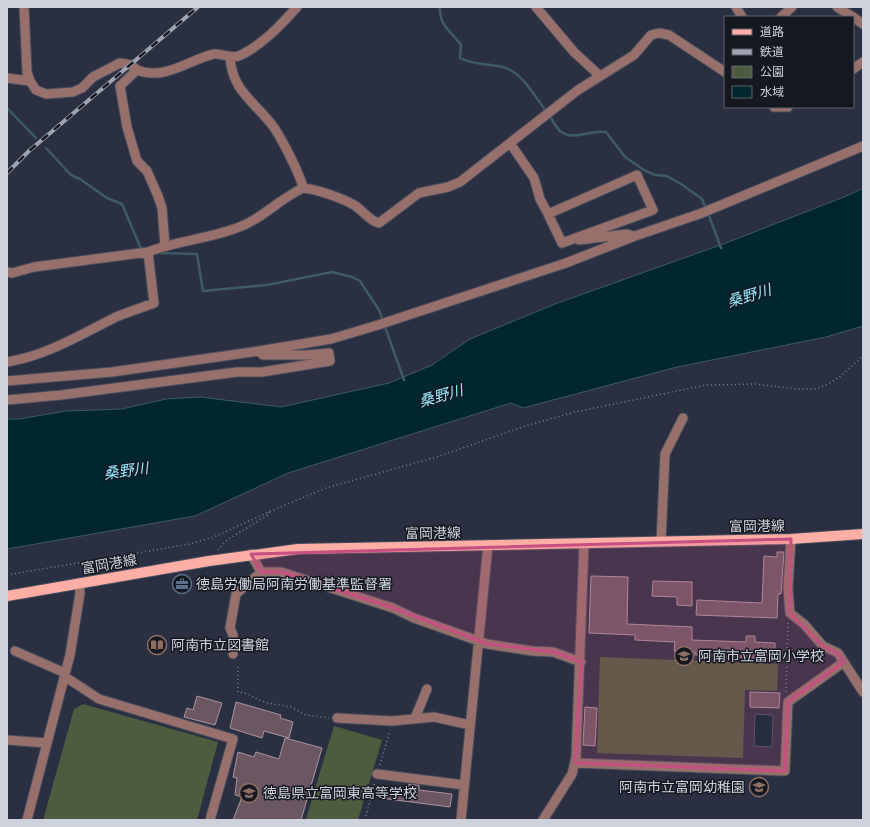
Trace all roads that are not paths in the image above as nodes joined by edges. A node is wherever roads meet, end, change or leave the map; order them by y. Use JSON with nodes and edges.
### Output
{"nodes":[{"id":1,"x":24,"y":7,"type":"edge"},
{"id":2,"x":297,"y":7,"type":"edge"},
{"id":3,"x":736,"y":7,"type":"edge"},
{"id":4,"x":792,"y":7,"type":"edge"},
{"id":5,"x":837,"y":7,"type":"edge"},
{"id":6,"x":540,"y":8,"type":"edge"},
{"id":7,"x":741,"y":16,"type":"edge"},
{"id":8,"x":781,"y":16,"type":"edge"},
{"id":9,"x":851,"y":16,"type":"edge"},
{"id":10,"x":854,"y":18,"type":"edge"},
{"id":11,"x":863,"y":24,"type":"edge"},
{"id":12,"x":230,"y":57,"type":"junction"},
{"id":13,"x":863,"y":62,"type":"edge"},
{"id":14,"x":854,"y":68,"type":"edge"},
{"id":15,"x":137,"y":70,"type":"junction"},
{"id":16,"x":724,"y":71,"type":"edge"},
{"id":17,"x":600,"y":76,"type":"junction"},
{"id":18,"x":7,"y":78,"type":"edge"},
{"id":19,"x":30,"y":81,"type":"junction"},
{"id":20,"x":510,"y":143,"type":"junction"},
{"id":21,"x":863,"y":146,"type":"edge"},
{"id":22,"x":303,"y":188,"type":"junction"},
{"id":23,"x":548,"y":214,"type":"junction"},
{"id":24,"x":635,"y":236,"type":"junction"},
{"id":25,"x":574,"y":239,"type":"junction"},
{"id":26,"x":165,"y":245,"type":"junction"},
{"id":27,"x":148,"y":252,"type":"junction"},
{"id":28,"x":7,"y":272,"type":"edge"},
{"id":29,"x":259,"y":351,"type":"junction"},
{"id":30,"x":7,"y":362,"type":"edge"},
{"id":31,"x":7,"y":382,"type":"edge"},
{"id":32,"x":7,"y":400,"type":"edge"},
{"id":33,"x":682,"y":418,"type":"dead end"},
{"id":34,"x":863,"y":534,"type":"edge"},
{"id":35,"x":791,"y":539,"type":"junction"},
{"id":36,"x":661,"y":542,"type":"junction"},
{"id":37,"x":584,"y":544,"type":"junction"},
{"id":38,"x":488,"y":546,"type":"junction"},
{"id":39,"x":251,"y":554,"type":"junction"},
{"id":40,"x":261,"y":572,"type":"junction"},
{"id":41,"x":79,"y":583,"type":"junction"},
{"id":42,"x":7,"y":596,"type":"edge"},
{"id":43,"x":479,"y":641,"type":"junction"},
{"id":44,"x":15,"y":651,"type":"dead end"},
{"id":45,"x":233,"y":654,"type":"dead end"},
{"id":46,"x":581,"y":662,"type":"junction"},
{"id":47,"x":844,"y":662,"type":"junction"},
{"id":48,"x":65,"y":674,"type":"junction"},
{"id":49,"x":427,"y":689,"type":"dead end"},
{"id":50,"x":863,"y":692,"type":"edge"},
{"id":51,"x":338,"y":718,"type":"road end"},
{"id":52,"x":415,"y":718,"type":"junction"},
{"id":53,"x":470,"y":725,"type":"junction"},
{"id":54,"x":7,"y":740,"type":"edge"},
{"id":55,"x":47,"y":743,"type":"junction"},
{"id":56,"x":575,"y":763,"type":"junction"},
{"id":57,"x":377,"y":774,"type":"dead end"},
{"id":58,"x":464,"y":785,"type":"junction"},
{"id":59,"x":27,"y":820,"type":"edge"},
{"id":60,"x":210,"y":820,"type":"edge"},
{"id":61,"x":461,"y":820,"type":"edge"},
{"id":62,"x":543,"y":820,"type":"edge"}],
"edges":[{"from":1,"to":19,"type":"street"},
{"from":2,"to":12,"type":"street"},
{"from":3,"to":7,"type":"street"},
{"from":4,"to":8,"type":"street"},
{"from":5,"to":9,"type":"street"},
{"from":6,"to":17,"type":"street"},
{"from":10,"to":11,"type":"street"},
{"from":12,"to":15,"type":"street"},
{"from":12,"to":22,"type":"street"},
{"from":13,"to":14,"type":"street"},
{"from":15,"to":19,"type":"street"},
{"from":15,"to":26,"type":"street"},
{"from":16,"to":17,"type":"street"},
{"from":17,"to":20,"type":"street"},
{"from":18,"to":19,"type":"street"},
{"from":20,"to":22,"type":"street"},
{"from":20,"to":23,"type":"street"},
{"from":21,"to":24,"type":"street"},
{"from":22,"to":26,"type":"street"},
{"from":23,"to":25,"type":"street"},
{"from":23,"to":25,"type":"street"},
{"from":24,"to":25,"type":"street"},
{"from":24,"to":29,"type":"street"},
{"from":26,"to":27,"type":"street"},
{"from":27,"to":28,"type":"street"},
{"from":27,"to":30,"type":"street"},
{"from":29,"to":31,"type":"street"},
{"from":29,"to":32,"type":"street"},
{"from":33,"to":36,"type":"street"},
{"from":34,"to":35,"type":"main road","name":"富岡港線"},
{"from":35,"to":36,"type":"main road","name":"富岡港線"},
{"from":35,"to":47,"type":"street"},
{"from":36,"to":37,"type":"main road","name":"富岡港線"},
{"from":37,"to":38,"type":"main road","name":"富岡港線"},
{"from":37,"to":46,"type":"street"},
{"from":38,"to":39,"type":"main road","name":"富岡港線"},
{"from":38,"to":43,"type":"street"},
{"from":39,"to":40,"type":"street"},
{"from":39,"to":41,"type":"main road","name":"富岡港線"},
{"from":40,"to":43,"type":"street"},
{"from":40,"to":45,"type":"street"},
{"from":41,"to":42,"type":"main road","name":"富岡港線"},
{"from":41,"to":48,"type":"street"},
{"from":43,"to":46,"type":"street"},
{"from":43,"to":53,"type":"street"},
{"from":44,"to":48,"type":"street"},
{"from":46,"to":56,"type":"street"},
{"from":47,"to":50,"type":"street"},
{"from":47,"to":56,"type":"street"},
{"from":48,"to":55,"type":"street"},
{"from":48,"to":60,"type":"street"},
{"from":49,"to":52,"type":"street"},
{"from":51,"to":52,"type":"street"},
{"from":52,"to":53,"type":"street"},
{"from":53,"to":58,"type":"street"},
{"from":54,"to":55,"type":"street"},
{"from":55,"to":59,"type":"street"},
{"from":56,"to":62,"type":"street"},
{"from":57,"to":58,"type":"street"},
{"from":58,"to":61,"type":"street"}]}
